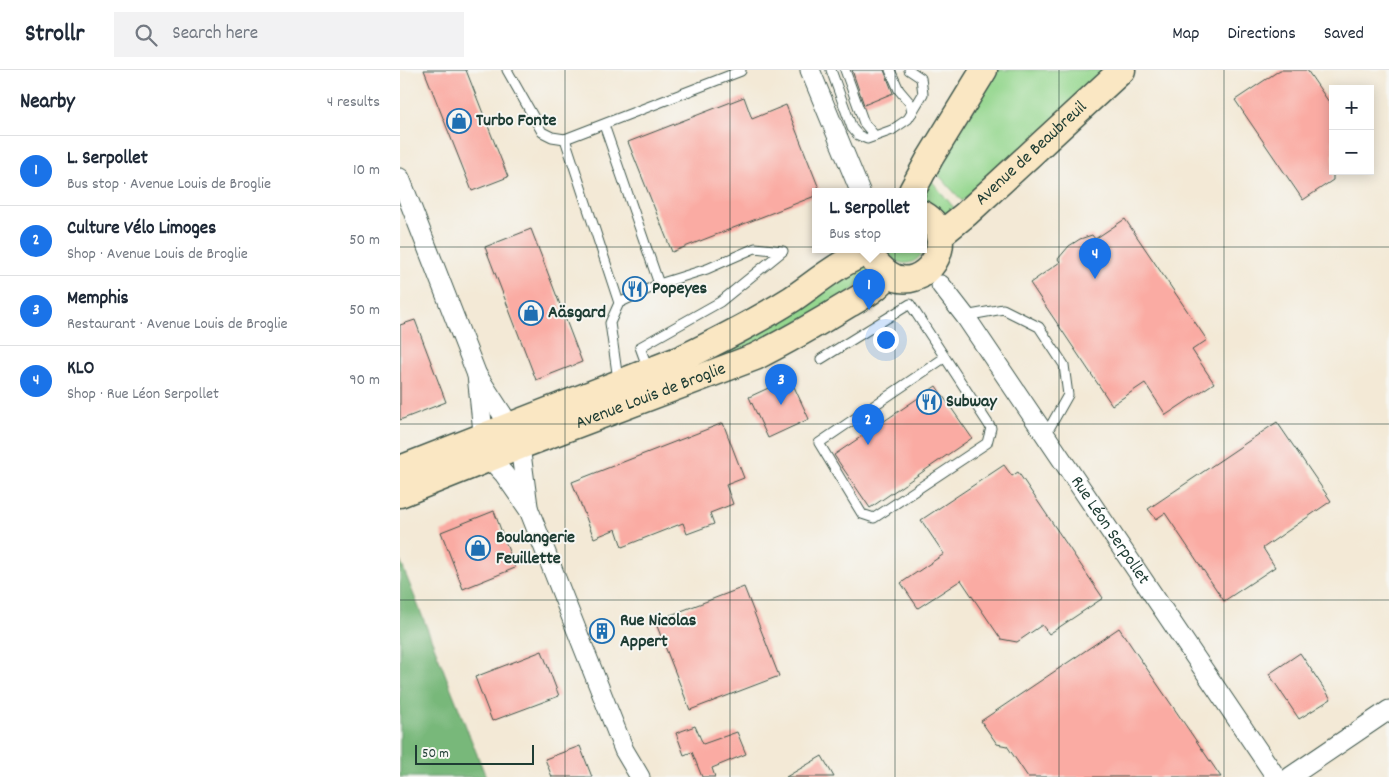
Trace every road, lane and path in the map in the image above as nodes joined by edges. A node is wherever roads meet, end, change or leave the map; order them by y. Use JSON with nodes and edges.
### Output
{"nodes":[{"id":1,"x":507,"y":70,"type":"edge"},
{"id":2,"x":810,"y":70,"type":"edge"},
{"id":3,"x":831,"y":70,"type":"edge"},
{"id":4,"x":845,"y":70,"type":"edge"},
{"id":5,"x":890,"y":70,"type":"edge"},
{"id":6,"x":909,"y":70,"type":"edge"},
{"id":7,"x":984,"y":70,"type":"edge"},
{"id":8,"x":1122,"y":70,"type":"edge"},
{"id":9,"x":741,"y":71,"type":"edge"},
{"id":10,"x":912,"y":113,"type":"junction"},
{"id":11,"x":604,"y":125,"type":"junction"},
{"id":12,"x":875,"y":136,"type":"junction"},
{"id":13,"x":565,"y":139,"type":"junction"},
{"id":14,"x":400,"y":178,"type":"edge"},
{"id":15,"x":859,"y":188,"type":"edge"},
{"id":16,"x":914,"y":188,"type":"edge"},
{"id":17,"x":927,"y":218,"type":"edge"},
{"id":18,"x":939,"y":236,"type":"junction"},
{"id":19,"x":864,"y":253,"type":"edge"},
{"id":20,"x":872,"y":253,"type":"edge"},
{"id":21,"x":888,"y":274,"type":"junction"},
{"id":22,"x":932,"y":274,"type":"junction"},
{"id":23,"x":659,"y":284,"type":"junction"},
{"id":24,"x":619,"y":303,"type":"junction"},
{"id":25,"x":965,"y":316,"type":"junction"},
{"id":26,"x":944,"y":358,"type":"junction"},
{"id":27,"x":820,"y":359,"type":"dead end"},
{"id":28,"x":649,"y":371,"type":"junction"},
{"id":29,"x":478,"y":375,"type":"junction"},
{"id":30,"x":619,"y":383,"type":"junction"},
{"id":31,"x":1046,"y":434,"type":"junction"},
{"id":32,"x":515,"y":436,"type":"junction"},
{"id":33,"x":487,"y":448,"type":"junction"},
{"id":34,"x":400,"y":469,"type":"edge"},
{"id":35,"x":400,"y":494,"type":"edge"},
{"id":36,"x":529,"y":510,"type":"junction"},
{"id":37,"x":1389,"y":710,"type":"edge"},
{"id":38,"x":640,"y":777,"type":"edge"},
{"id":39,"x":1276,"y":777,"type":"edge"},
{"id":40,"x":1290,"y":777,"type":"edge"}],
"edges":[{"from":1,"to":13,"type":"lane"},
{"from":2,"to":15,"type":"street"},
{"from":3,"to":12,"type":"lane"},
{"from":4,"to":12,"type":"lane"},
{"from":5,"to":10,"type":"lane"},
{"from":6,"to":10,"type":"lane"},
{"from":7,"to":16,"type":"main road"},
{"from":8,"to":18,"type":"main road","name":"Avenue de Beaubreuil"},
{"from":9,"to":11,"type":"lane"},
{"from":10,"to":12,"type":"lane"},
{"from":11,"to":13,"type":"lane"},
{"from":11,"to":23,"type":"lane"},
{"from":13,"to":24,"type":"lane"},
{"from":14,"to":29,"type":"street"},
{"from":17,"to":18,"type":"main road"},
{"from":18,"to":22,"type":"main road"},
{"from":19,"to":28,"type":"main road","name":"Avenue Louis de Broglie"},
{"from":20,"to":21,"type":"main road"},
{"from":21,"to":22,"type":"main road"},
{"from":21,"to":32,"type":"main road","name":"Avenue Louis de Broglie"},
{"from":22,"to":25,"type":"street","name":"Rue Léon Serpollet"},
{"from":23,"to":24,"type":"lane"},
{"from":23,"to":28,"type":"lane"},
{"from":24,"to":30,"type":"lane"},
{"from":25,"to":31,"type":"street","name":"Rue Léon Serpollet"},
{"from":25,"to":31,"type":"lane"},
{"from":26,"to":26,"type":"lane"},
{"from":26,"to":27,"type":"lane"},
{"from":28,"to":30,"type":"main road","name":"Avenue Louis de Broglie"},
{"from":29,"to":32,"type":"street"},
{"from":29,"to":33,"type":"street"},
{"from":30,"to":32,"type":"main road","name":"Avenue Louis de Broglie"},
{"from":31,"to":39,"type":"street","name":"Rue Léon Serpollet"},
{"from":32,"to":33,"type":"main road","name":"Avenue Louis de Broglie"},
{"from":32,"to":36,"type":"street"},
{"from":33,"to":34,"type":"main road","name":"Avenue Louis de Broglie"},
{"from":33,"to":35,"type":"main road","name":"Avenue Louis de Broglie"},
{"from":33,"to":36,"type":"street"},
{"from":36,"to":38,"type":"street"},
{"from":37,"to":40,"type":"street"}]}
